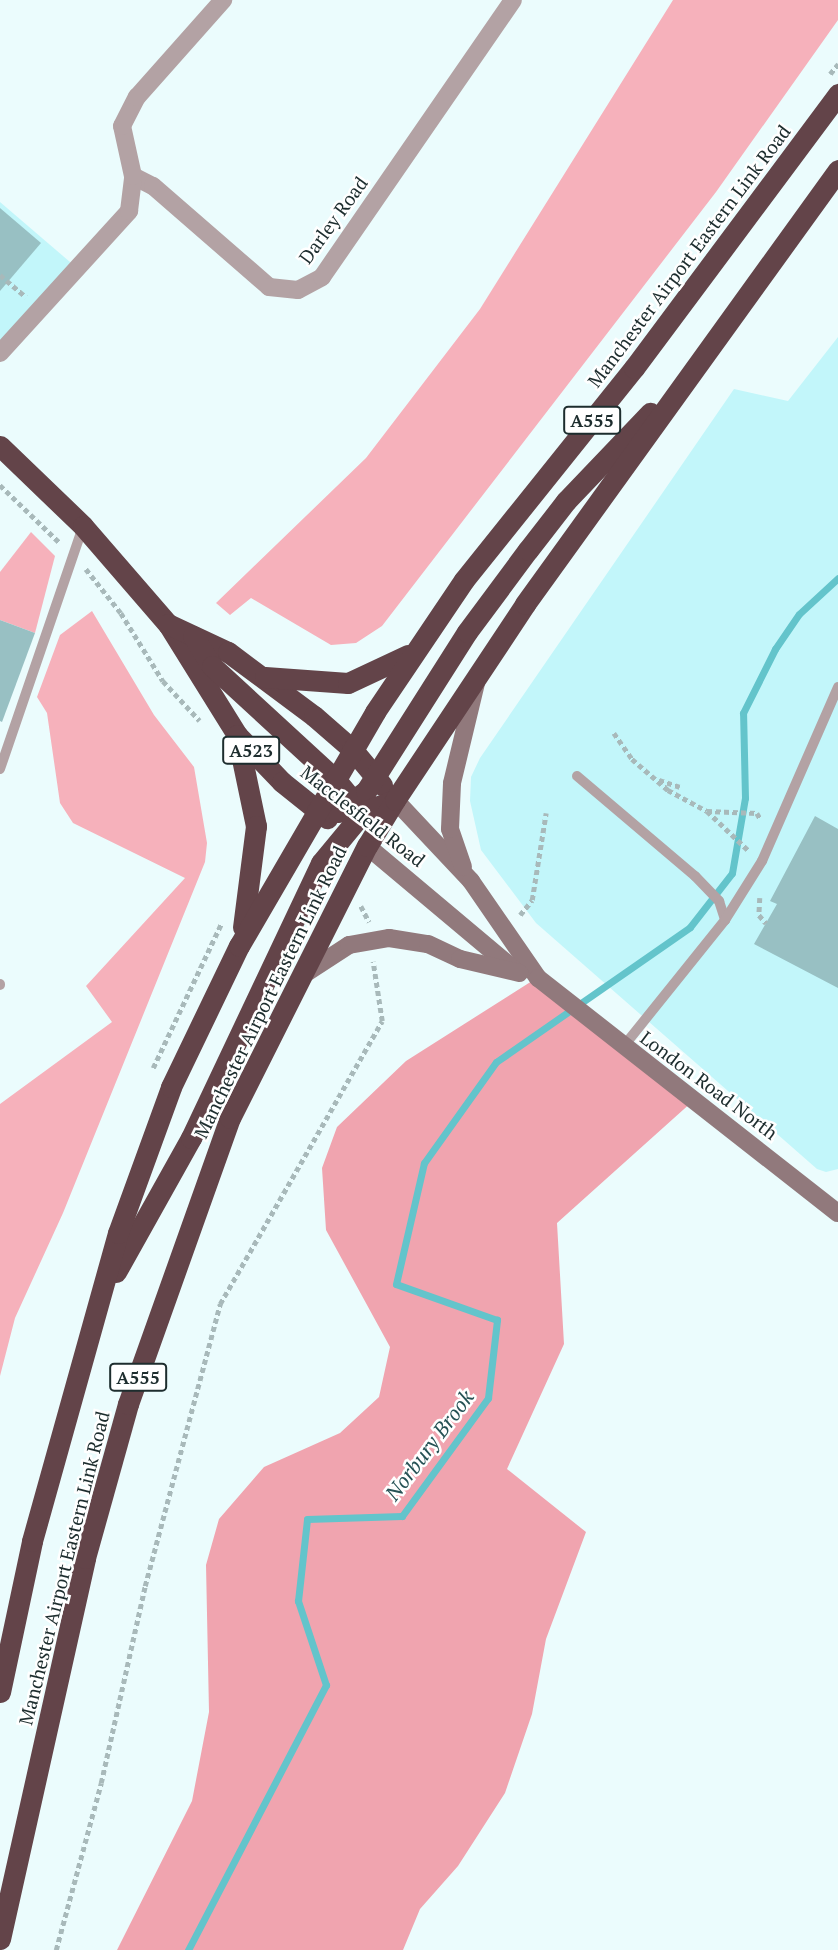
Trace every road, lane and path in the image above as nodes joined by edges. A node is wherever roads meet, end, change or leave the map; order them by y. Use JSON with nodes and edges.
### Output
{"nodes":[{"id":1,"x":223,"y":0,"type":"edge"},
{"id":2,"x":513,"y":0,"type":"edge"},
{"id":3,"x":838,"y":64,"type":"edge"},
{"id":4,"x":830,"y":90,"type":"edge"},
{"id":5,"x":838,"y":170,"type":"edge"},
{"id":6,"x":133,"y":176,"type":"junction"},
{"id":7,"x":0,"y":275,"type":"edge"},
{"id":8,"x":40,"y":309,"type":"junction"},
{"id":9,"x":0,"y":353,"type":"edge"},
{"id":10,"x":707,"y":354,"type":"junction"},
{"id":11,"x":0,"y":446,"type":"edge"},
{"id":12,"x":0,"y":485,"type":"edge"},
{"id":13,"x":83,"y":526,"type":"junction"},
{"id":14,"x":73,"y":556,"type":"junction"},
{"id":15,"x":168,"y":624,"type":"junction"},
{"id":16,"x":192,"y":635,"type":"junction"},
{"id":17,"x":415,"y":651,"type":"junction"},
{"id":18,"x":480,"y":670,"type":"junction"},
{"id":19,"x":262,"y":677,"type":"junction"},
{"id":20,"x":838,"y":687,"type":"edge"},
{"id":21,"x":206,"y":729,"type":"dead end"},
{"id":22,"x":614,"y":733,"type":"dead end"},
{"id":23,"x":237,"y":735,"type":"junction"},
{"id":24,"x":352,"y":750,"type":"junction"},
{"id":25,"x":0,"y":769,"type":"edge"},
{"id":26,"x":577,"y":776,"type":"dead end"},
{"id":27,"x":374,"y":778,"type":"junction"},
{"id":28,"x":335,"y":779,"type":"junction"},
{"id":29,"x":655,"y":779,"type":"junction"},
{"id":30,"x":680,"y":787,"type":"dead end"},
{"id":31,"x":395,"y":800,"type":"junction"},
{"id":32,"x":360,"y":807,"type":"junction"},
{"id":33,"x":317,"y":810,"type":"junction"},
{"id":34,"x":706,"y":811,"type":"junction"},
{"id":35,"x":546,"y":813,"type":"dead end"},
{"id":36,"x":757,"y":813,"type":"dead end"},
{"id":37,"x":345,"y":831,"type":"junction"},
{"id":38,"x":367,"y":846,"type":"junction"},
{"id":39,"x":748,"y":850,"type":"dead end"},
{"id":40,"x":471,"y":881,"type":"junction"},
{"id":41,"x":365,"y":908,"type":"dead end"},
{"id":42,"x":725,"y":920,"type":"junction"},
{"id":43,"x":370,"y":923,"type":"dead end"},
{"id":44,"x":507,"y":929,"type":"junction"},
{"id":45,"x":239,"y":946,"type":"junction"},
{"id":46,"x":373,"y":956,"type":"dead end"},
{"id":47,"x":519,"y":973,"type":"junction"},
{"id":48,"x":538,"y":978,"type":"junction"},
{"id":49,"x":299,"y":979,"type":"junction"},
{"id":50,"x":554,"y":991,"type":"joint"},
{"id":51,"x":623,"y":1047,"type":"junction"},
{"id":52,"x":838,"y":1213,"type":"edge"},
{"id":53,"x":98,"y":1305,"type":"junction"},
{"id":54,"x":0,"y":1692,"type":"edge"},
{"id":55,"x":0,"y":1939,"type":"edge"},
{"id":56,"x":56,"y":1950,"type":"edge"}],
"edges":[{"from":1,"to":6,"type":"street"},
{"from":2,"to":6,"type":"street","name":"Darley Road"},
{"from":3,"to":4,"type":"path"},
{"from":4,"to":17,"type":"highway","name":"Manchester Airport Eastern Link Road","number":"A555"},
{"from":5,"to":10,"type":"highway","number":"A555"},
{"from":6,"to":8,"type":"street"},
{"from":7,"to":8,"type":"path"},
{"from":8,"to":9,"type":"street"},
{"from":10,"to":18,"type":"highway","number":"A555"},
{"from":10,"to":27,"type":"highway"},
{"from":11,"to":13,"type":"highway","name":"Macclesfield Road","number":"A523"},
{"from":12,"to":14,"type":"path"},
{"from":13,"to":14,"type":"lane"},
{"from":13,"to":15,"type":"highway","name":"Macclesfield Road","number":"A523"},
{"from":14,"to":21,"type":"path"},
{"from":14,"to":25,"type":"lane"},
{"from":15,"to":16,"type":"highway","name":"Macclesfield Road","number":"A523"},
{"from":15,"to":23,"type":"highway","name":"Macclesfield Road","number":"A523"},
{"from":16,"to":19,"type":"highway","name":"Macclesfield Road","number":"A523"},
{"from":16,"to":28,"type":"highway"},
{"from":17,"to":19,"type":"highway"},
{"from":17,"to":24,"type":"highway","name":"Manchester Airport Eastern Link Road","number":"A555"},
{"from":18,"to":31,"type":"highway","number":"A555"},
{"from":18,"to":40,"type":"main road"},
{"from":19,"to":24,"type":"highway","name":"Macclesfield Road","number":"A523"},
{"from":20,"to":42,"type":"lane"},
{"from":22,"to":29,"type":"path"},
{"from":23,"to":33,"type":"highway","name":"Macclesfield Road","number":"A523"},
{"from":23,"to":45,"type":"highway"},
{"from":24,"to":27,"type":"highway","name":"Macclesfield Road","number":"A523"},
{"from":24,"to":28,"type":"highway","number":"A555"},
{"from":26,"to":42,"type":"lane"},
{"from":27,"to":31,"type":"highway","name":"Macclesfield Road","number":"A523"},
{"from":27,"to":32,"type":"highway"},
{"from":28,"to":32,"type":"highway"},
{"from":28,"to":33,"type":"highway","number":"A555"},
{"from":29,"to":30,"type":"path"},
{"from":29,"to":34,"type":"path"},
{"from":31,"to":32,"type":"highway"},
{"from":31,"to":38,"type":"highway","name":"Manchester Airport Eastern Link Road","number":"A555"},
{"from":31,"to":40,"type":"main road","name":"Macclesfield Road"},
{"from":32,"to":33,"type":"highway"},
{"from":32,"to":37,"type":"highway"},
{"from":32,"to":38,"type":"highway"},
{"from":33,"to":37,"type":"highway","name":"Macclesfield Road","number":"A523"},
{"from":33,"to":45,"type":"highway","number":"A555"},
{"from":34,"to":36,"type":"path"},
{"from":34,"to":39,"type":"path"},
{"from":35,"to":44,"type":"path"},
{"from":37,"to":38,"type":"highway","name":"Macclesfield Road","number":"A523"},
{"from":37,"to":53,"type":"highway"},
{"from":38,"to":47,"type":"main road","name":"Macclesfield Road"},
{"from":38,"to":49,"type":"highway","name":"Manchester Airport Eastern Link Road","number":"A555"},
{"from":40,"to":44,"type":"main road","name":"Macclesfield Road"},
{"from":41,"to":43,"type":"path"},
{"from":42,"to":51,"type":"lane"},
{"from":44,"to":48,"type":"main road","name":"Macclesfield Road"},
{"from":45,"to":53,"type":"highway","name":"Manchester Airport Eastern Link Road","number":"A555"},
{"from":46,"to":56,"type":"path"},
{"from":47,"to":48,"type":"main road","name":"Macclesfield Road"},
{"from":47,"to":49,"type":"main road"},
{"from":48,"to":50,"type":"main road","name":"Macclesfield Road"},
{"from":49,"to":55,"type":"highway","name":"Manchester Airport Eastern Link Road","number":"A555"},
{"from":50,"to":51,"type":"main road","name":"London Road North"},
{"from":51,"to":52,"type":"main road","name":"London Road North"},
{"from":53,"to":54,"type":"highway","name":"Manchester Airport Eastern Link Road","number":"A555"}]}
